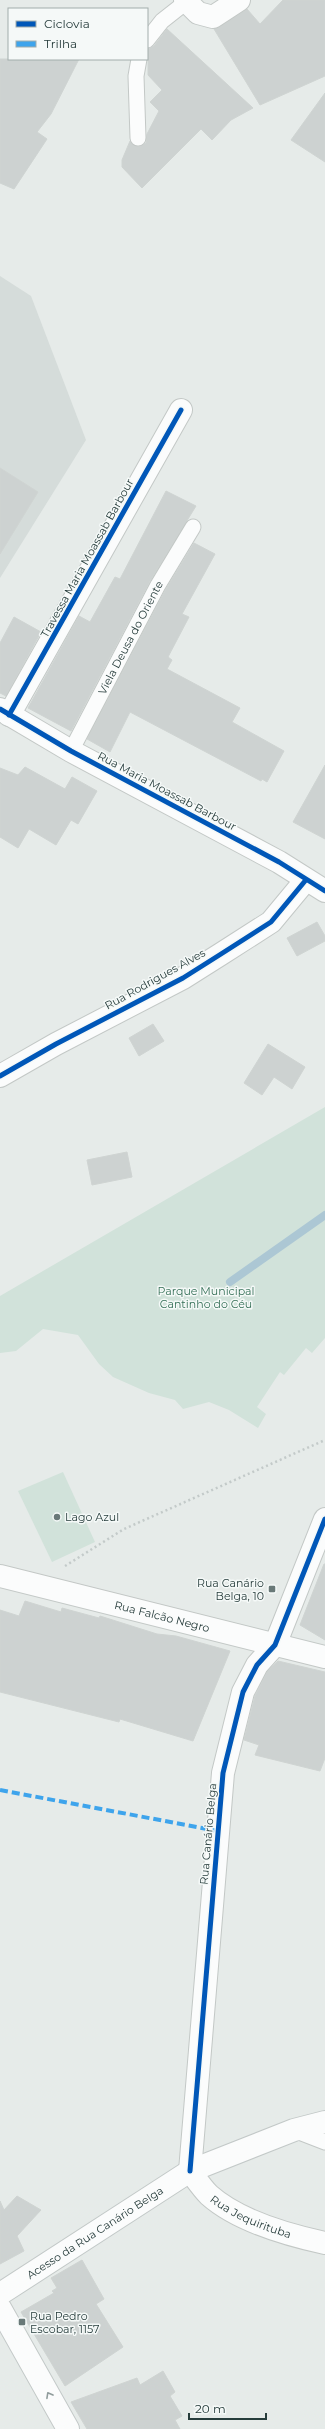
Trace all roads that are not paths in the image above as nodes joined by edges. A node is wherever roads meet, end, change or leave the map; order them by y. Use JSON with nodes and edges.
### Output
{"nodes":[{"id":1,"x":239,"y":0,"type":"edge"},
{"id":2,"x":186,"y":1,"type":"edge"},
{"id":3,"x":148,"y":39,"type":"edge"},
{"id":4,"x":139,"y":60,"type":"edge"},
{"id":5,"x":138,"y":138,"type":"dead end"},
{"id":6,"x":181,"y":410,"type":"dead end"},
{"id":7,"x":193,"y":527,"type":"dead end"},
{"id":8,"x":5,"y":712,"type":"edge"},
{"id":9,"x":71,"y":751,"type":"junction"},
{"id":10,"x":305,"y":880,"type":"junction"},
{"id":11,"x":325,"y":892,"type":"edge"},
{"id":12,"x":0,"y":1076,"type":"edge"},
{"id":13,"x":325,"y":1519,"type":"edge"},
{"id":14,"x":0,"y":1576,"type":"edge"},
{"id":15,"x":275,"y":1645,"type":"junction"},
{"id":16,"x":325,"y":1657,"type":"edge"},
{"id":17,"x":325,"y":2122,"type":"edge"},
{"id":18,"x":294,"y":2130,"type":"junction"},
{"id":19,"x":325,"y":2142,"type":"edge"},
{"id":20,"x":190,"y":2171,"type":"junction"},
{"id":21,"x":325,"y":2244,"type":"edge"},
{"id":22,"x":0,"y":2294,"type":"edge"},
{"id":23,"x":0,"y":2308,"type":"edge"},
{"id":24,"x":68,"y":2429,"type":"edge"}],
"edges":[{"from":1,"to":2,"type":"street"},
{"from":2,"to":3,"type":"lane"},
{"from":4,"to":5,"type":"lane"},
{"from":6,"to":8,"type":"street","name":"Travessa Maria Moassab Barbour"},
{"from":7,"to":9,"type":"lane","name":"Viela Deusa do Oriente"},
{"from":8,"to":9,"type":"street","name":"Rua Maria Moassab Barbour"},
{"from":9,"to":10,"type":"street","name":"Rua Maria Moassab Barbour"},
{"from":10,"to":11,"type":"street","name":"Rua Maria Moassab Barbour"},
{"from":10,"to":12,"type":"street","name":"Rua Rodrigues Alves"},
{"from":13,"to":15,"type":"street","name":"Rua Canário Belga"},
{"from":14,"to":15,"type":"street","name":"Rua Falcão Negro"},
{"from":15,"to":16,"type":"street","name":"Rua Falcão Negro"},
{"from":15,"to":20,"type":"street","name":"Rua Canário Belga"},
{"from":17,"to":18,"type":"street","name":"Acesso da Rua Canário Belga"},
{"from":18,"to":19,"type":"lane"},
{"from":18,"to":20,"type":"street","name":"Acesso da Rua Canário Belga"},
{"from":20,"to":21,"type":"street","name":"Rua Jequirituba"},
{"from":20,"to":22,"type":"street","name":"Acesso da Rua Canário Belga"},
{"from":24,"to":23,"type":"street","one_way":true}]}
